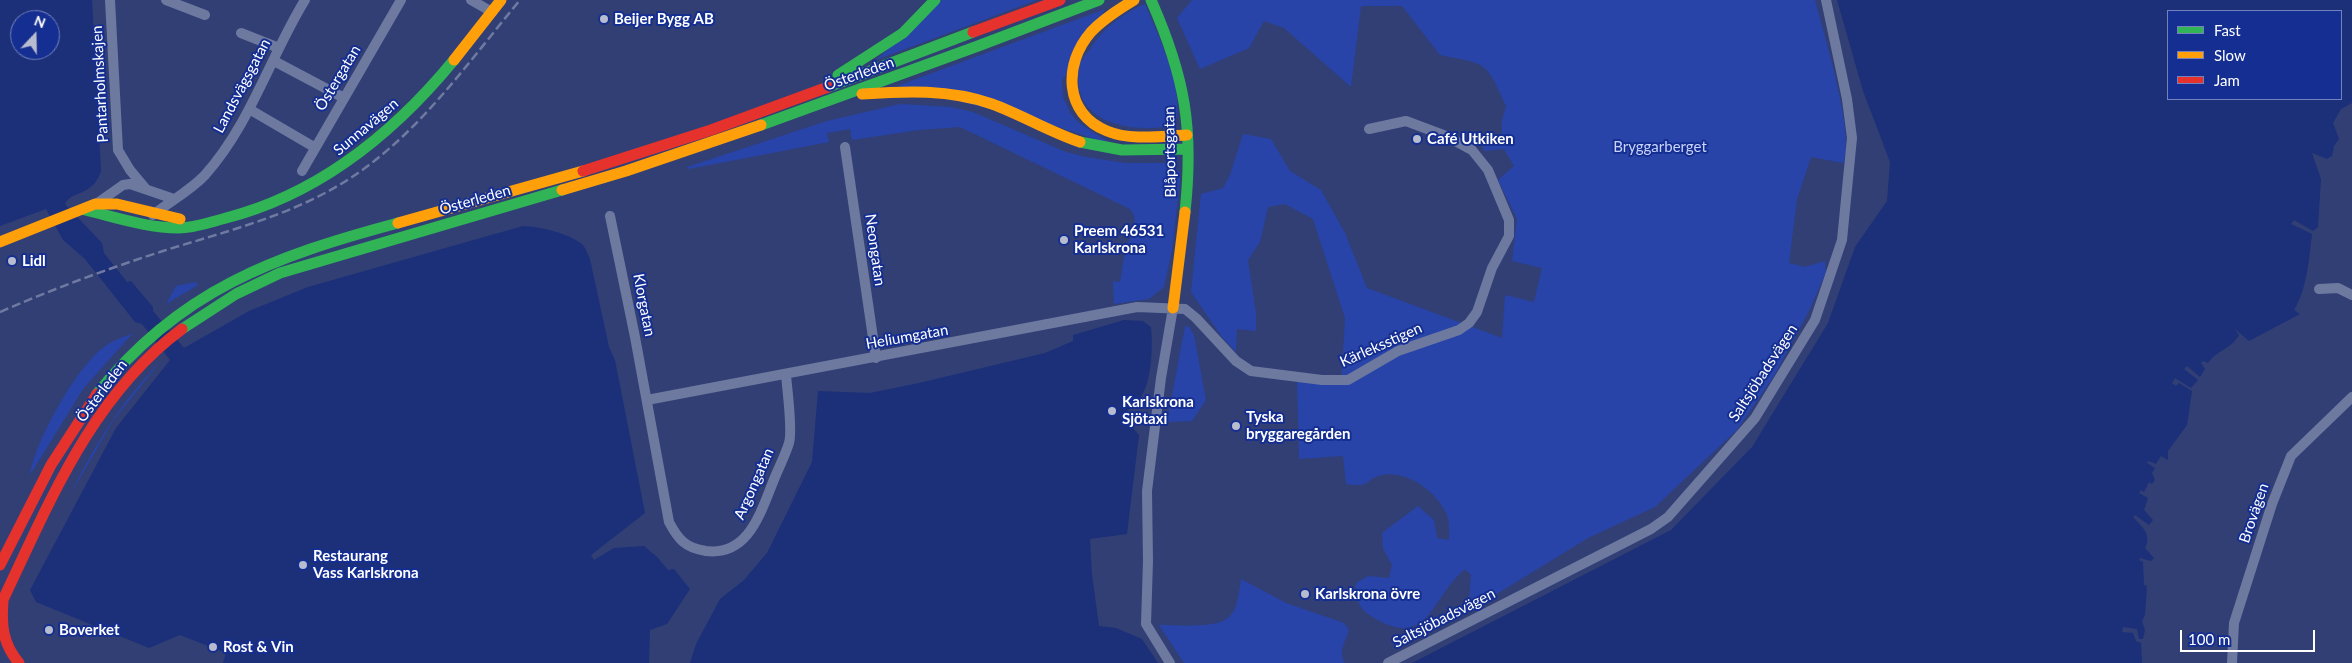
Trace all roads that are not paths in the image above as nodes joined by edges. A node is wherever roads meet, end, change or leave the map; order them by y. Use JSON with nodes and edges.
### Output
{"nodes":[{"id":1,"x":110,"y":0,"type":"edge"},
{"id":2,"x":305,"y":0,"type":"edge"},
{"id":3,"x":401,"y":0,"type":"edge"},
{"id":4,"x":471,"y":0,"type":"edge"},
{"id":5,"x":501,"y":0,"type":"edge"},
{"id":6,"x":935,"y":0,"type":"edge"},
{"id":7,"x":1060,"y":0,"type":"edge"},
{"id":8,"x":1099,"y":0,"type":"edge"},
{"id":9,"x":1134,"y":0,"type":"edge"},
{"id":10,"x":1151,"y":0,"type":"edge"},
{"id":11,"x":1826,"y":0,"type":"edge"},
{"id":12,"x":170,"y":1,"type":"edge"},
{"id":13,"x":492,"y":12,"type":"junction"},
{"id":14,"x":204,"y":15,"type":"dead end"},
{"id":15,"x":241,"y":33,"type":"dead end"},
{"id":16,"x":279,"y":48,"type":"junction"},
{"id":17,"x":274,"y":60,"type":"junction"},
{"id":18,"x":842,"y":96,"type":"junction"},
{"id":19,"x":801,"y":97,"type":"junction"},
{"id":20,"x":344,"y":98,"type":"junction"},
{"id":21,"x":249,"y":109,"type":"junction"},
{"id":22,"x":1369,"y":129,"type":"dead end"},
{"id":23,"x":1187,"y":135,"type":"junction"},
{"id":24,"x":314,"y":147,"type":"junction"},
{"id":25,"x":845,"y":147,"type":"dead end"},
{"id":26,"x":1188,"y":149,"type":"junction"},
{"id":27,"x":302,"y":171,"type":"dead end"},
{"id":28,"x":145,"y":188,"type":"junction"},
{"id":29,"x":174,"y":198,"type":"junction"},
{"id":30,"x":90,"y":207,"type":"junction"},
{"id":31,"x":154,"y":214,"type":"junction"},
{"id":32,"x":610,"y":216,"type":"dead end"},
{"id":33,"x":136,"y":221,"type":"junction"},
{"id":34,"x":211,"y":221,"type":"junction"},
{"id":35,"x":0,"y":242,"type":"edge"},
{"id":36,"x":2319,"y":289,"type":"dead end"},
{"id":37,"x":2352,"y":295,"type":"edge"},
{"id":38,"x":1173,"y":308,"type":"junction"},
{"id":39,"x":876,"y":358,"type":"junction"},
{"id":40,"x":786,"y":374,"type":"junction"},
{"id":41,"x":2352,"y":397,"type":"edge"},
{"id":42,"x":647,"y":400,"type":"junction"},
{"id":43,"x":0,"y":565,"type":"edge"},
{"id":44,"x":1,"y":603,"type":"edge"},
{"id":45,"x":19,"y":663,"type":"edge"},
{"id":46,"x":1170,"y":663,"type":"edge"},
{"id":47,"x":1388,"y":663,"type":"edge"},
{"id":48,"x":2232,"y":663,"type":"edge"}],
"edges":[{"from":1,"to":28,"type":"street","name":"Pantarholmskajen"},
{"from":2,"to":16,"type":"street","name":"Landsvägsgatan"},
{"from":3,"to":20,"type":"street","name":"Östergatan"},
{"from":4,"to":13,"type":"street"},
{"from":5,"to":13,"type":"main road","name":"Sunnavägen"},
{"from":6,"to":19,"type":"main road"},
{"from":7,"to":19,"type":"main road","name":"Österleden"},
{"from":8,"to":18,"type":"main road","name":"Österleden"},
{"from":9,"to":23,"type":"main road"},
{"from":10,"to":23,"type":"main road","name":"Blåportsgatan"},
{"from":11,"to":47,"type":"street","name":"Saltsjöbadsvägen"},
{"from":12,"to":14,"type":"street"},
{"from":13,"to":34,"type":"main road","name":"Sunnavägen"},
{"from":15,"to":16,"type":"street"},
{"from":16,"to":17,"type":"street","name":"Landsvägsgatan"},
{"from":17,"to":20,"type":"street"},
{"from":17,"to":21,"type":"street","name":"Landsvägsgatan"},
{"from":18,"to":26,"type":"main road"},
{"from":18,"to":44,"type":"main road","name":"Österleden"},
{"from":19,"to":43,"type":"main road","name":"Österleden"},
{"from":20,"to":24,"type":"street","name":"Östergatan"},
{"from":21,"to":24,"type":"street"},
{"from":21,"to":29,"type":"street","name":"Landsvägsgatan"},
{"from":22,"to":38,"type":"street","name":"Kärleksstigen"},
{"from":23,"to":26,"type":"main road","name":"Blåportsgatan"},
{"from":24,"to":27,"type":"street","name":"Östergatan"},
{"from":25,"to":39,"type":"street","name":"Neongatan"},
{"from":26,"to":38,"type":"main road","name":"Blåportsgatan"},
{"from":28,"to":29,"type":"street"},
{"from":28,"to":30,"type":"street"},
{"from":29,"to":31,"type":"street","name":"Landsvägsgatan"},
{"from":30,"to":31,"type":"main road","name":"Sunnavägen"},
{"from":30,"to":33,"type":"main road","name":"Sunnavägen"},
{"from":30,"to":35,"type":"main road"},
{"from":31,"to":33,"type":"street","name":"Landsvägsgatan"},
{"from":31,"to":34,"type":"main road","name":"Sunnavägen"},
{"from":32,"to":42,"type":"street","name":"Klorgatan"},
{"from":33,"to":34,"type":"main road","name":"Sunnavägen"},
{"from":36,"to":37,"type":"street"},
{"from":38,"to":39,"type":"street","name":"Heliumgatan"},
{"from":38,"to":46,"type":"street"},
{"from":39,"to":40,"type":"street","name":"Heliumgatan"},
{"from":40,"to":42,"type":"street","name":"Heliumgatan"},
{"from":40,"to":42,"type":"street","name":"Argongatan"},
{"from":41,"to":48,"type":"street","name":"Brovägen"},
{"from":44,"to":45,"type":"main road"}]}
